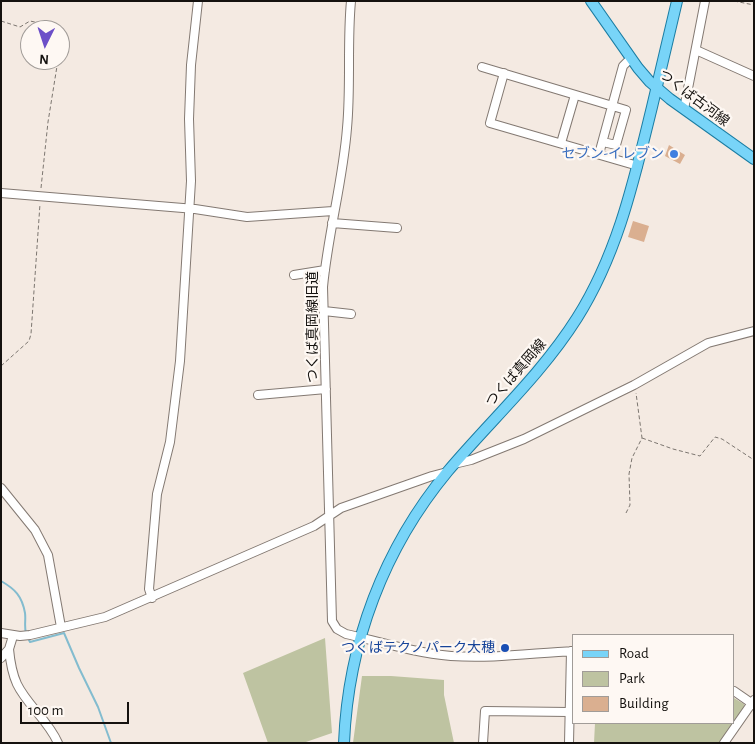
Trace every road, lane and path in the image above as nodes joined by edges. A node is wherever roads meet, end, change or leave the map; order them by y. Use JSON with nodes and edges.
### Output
{"nodes":[{"id":1,"x":198,"y":1,"type":"edge"},
{"id":2,"x":351,"y":1,"type":"edge"},
{"id":3,"x":591,"y":1,"type":"edge"},
{"id":4,"x":677,"y":1,"type":"edge"},
{"id":5,"x":706,"y":1,"type":"edge"},
{"id":6,"x":734,"y":1,"type":"edge"},
{"id":7,"x":754,"y":5,"type":"edge"},
{"id":8,"x":1,"y":21,"type":"edge"},
{"id":9,"x":20,"y":27,"type":"edge"},
{"id":10,"x":696,"y":50,"type":"junction"},
{"id":11,"x":631,"y":58,"type":"junction"},
{"id":12,"x":482,"y":67,"type":"dead end"},
{"id":13,"x":56,"y":70,"type":"edge"},
{"id":14,"x":504,"y":73,"type":"junction"},
{"id":15,"x":754,"y":76,"type":"edge"},
{"id":16,"x":657,"y":88,"type":"junction"},
{"id":17,"x":575,"y":95,"type":"junction"},
{"id":18,"x":612,"y":106,"type":"junction"},
{"id":19,"x":684,"y":109,"type":"junction"},
{"id":20,"x":603,"y":142,"type":"junction"},
{"id":21,"x":562,"y":143,"type":"junction"},
{"id":22,"x":599,"y":154,"type":"junction"},
{"id":23,"x":754,"y":159,"type":"edge"},
{"id":24,"x":638,"y":166,"type":"junction"},
{"id":25,"x":1,"y":193,"type":"edge"},
{"id":26,"x":40,"y":196,"type":"junction"},
{"id":27,"x":190,"y":209,"type":"junction"},
{"id":28,"x":333,"y":212,"type":"junction"},
{"id":29,"x":332,"y":223,"type":"junction"},
{"id":30,"x":397,"y":228,"type":"dead end"},
{"id":31,"x":325,"y":270,"type":"junction"},
{"id":32,"x":294,"y":275,"type":"dead end"},
{"id":33,"x":324,"y":311,"type":"junction"},
{"id":34,"x":351,"y":314,"type":"dead end"},
{"id":35,"x":754,"y":330,"type":"edge"},
{"id":36,"x":1,"y":366,"type":"edge"},
{"id":37,"x":634,"y":385,"type":"junction"},
{"id":38,"x":326,"y":389,"type":"junction"},
{"id":39,"x":258,"y":395,"type":"dead end"},
{"id":40,"x":642,"y":438,"type":"junction"},
{"id":41,"x":754,"y":460,"type":"edge"},
{"id":42,"x":450,"y":468,"type":"junction"},
{"id":43,"x":1,"y":488,"type":"edge"},
{"id":44,"x":626,"y":514,"type":"dead end"},
{"id":45,"x":329,"y":516,"type":"junction"},
{"id":46,"x":152,"y":598,"type":"junction"},
{"id":47,"x":61,"y":627,"type":"junction"},
{"id":48,"x":1,"y":634,"type":"edge"},
{"id":49,"x":13,"y":636,"type":"junction"},
{"id":50,"x":359,"y":637,"type":"junction"},
{"id":51,"x":9,"y":648,"type":"junction"},
{"id":52,"x":572,"y":651,"type":"edge"},
{"id":53,"x":1,"y":658,"type":"edge"},
{"id":54,"x":735,"y":692,"type":"edge"},
{"id":55,"x":753,"y":703,"type":"edge"},
{"id":56,"x":569,"y":712,"type":"junction"},
{"id":57,"x":58,"y":743,"type":"edge"},
{"id":58,"x":344,"y":743,"type":"edge"},
{"id":59,"x":483,"y":743,"type":"edge"},
{"id":60,"x":569,"y":743,"type":"edge"},
{"id":61,"x":724,"y":743,"type":"edge"}],
"edges":[{"from":1,"to":27,"type":"street"},
{"from":2,"to":28,"type":"street","name":"つくば真岡線旧道"},
{"from":3,"to":11,"type":"main road","name":"つくば古河線"},
{"from":4,"to":16,"type":"main road","name":"つくば真岡線"},
{"from":5,"to":10,"type":"street"},
{"from":6,"to":7,"type":"path"},
{"from":8,"to":9,"type":"path"},
{"from":10,"to":15,"type":"street"},
{"from":10,"to":19,"type":"street"},
{"from":11,"to":16,"type":"main road","name":"つくば古河線"},
{"from":11,"to":18,"type":"street"},
{"from":12,"to":14,"type":"street"},
{"from":13,"to":26,"type":"path"},
{"from":14,"to":17,"type":"street"},
{"from":14,"to":21,"type":"street"},
{"from":16,"to":19,"type":"main road","name":"つくば古河線"},
{"from":16,"to":24,"type":"main road","name":"つくば真岡線"},
{"from":17,"to":18,"type":"street"},
{"from":17,"to":21,"type":"street"},
{"from":18,"to":20,"type":"street"},
{"from":18,"to":20,"type":"street"},
{"from":19,"to":23,"type":"main road","name":"つくば古河線"},
{"from":20,"to":22,"type":"street"},
{"from":21,"to":22,"type":"street"},
{"from":22,"to":24,"type":"street"},
{"from":24,"to":42,"type":"main road","name":"つくば真岡線"},
{"from":25,"to":26,"type":"street"},
{"from":26,"to":27,"type":"street"},
{"from":26,"to":36,"type":"path"},
{"from":27,"to":28,"type":"street"},
{"from":27,"to":46,"type":"street"},
{"from":28,"to":29,"type":"street","name":"つくば真岡線旧道"},
{"from":29,"to":30,"type":"street"},
{"from":29,"to":31,"type":"street","name":"つくば真岡線旧道"},
{"from":31,"to":32,"type":"street"},
{"from":31,"to":33,"type":"street","name":"つくば真岡線旧道"},
{"from":33,"to":34,"type":"street"},
{"from":33,"to":38,"type":"street","name":"つくば真岡線旧道"},
{"from":35,"to":37,"type":"street"},
{"from":37,"to":40,"type":"path"},
{"from":37,"to":42,"type":"street"},
{"from":38,"to":39,"type":"street"},
{"from":38,"to":45,"type":"street","name":"つくば真岡線旧道"},
{"from":40,"to":41,"type":"path"},
{"from":40,"to":44,"type":"path"},
{"from":42,"to":45,"type":"street"},
{"from":42,"to":50,"type":"main road","name":"つくば真岡線"},
{"from":43,"to":47,"type":"street"},
{"from":45,"to":46,"type":"street"},
{"from":45,"to":50,"type":"street","name":"つくば真岡線旧道"},
{"from":46,"to":47,"type":"street"},
{"from":47,"to":49,"type":"street"},
{"from":48,"to":49,"type":"street"},
{"from":49,"to":51,"type":"street"},
{"from":50,"to":52,"type":"street","name":"つくば真岡線旧道"},
{"from":50,"to":58,"type":"main road","name":"つくば真岡線"},
{"from":51,"to":53,"type":"street"},
{"from":51,"to":57,"type":"street"},
{"from":52,"to":56,"type":"street"},
{"from":54,"to":55,"type":"street"},
{"from":55,"to":61,"type":"street"},
{"from":56,"to":59,"type":"street"},
{"from":56,"to":60,"type":"street"}]}
